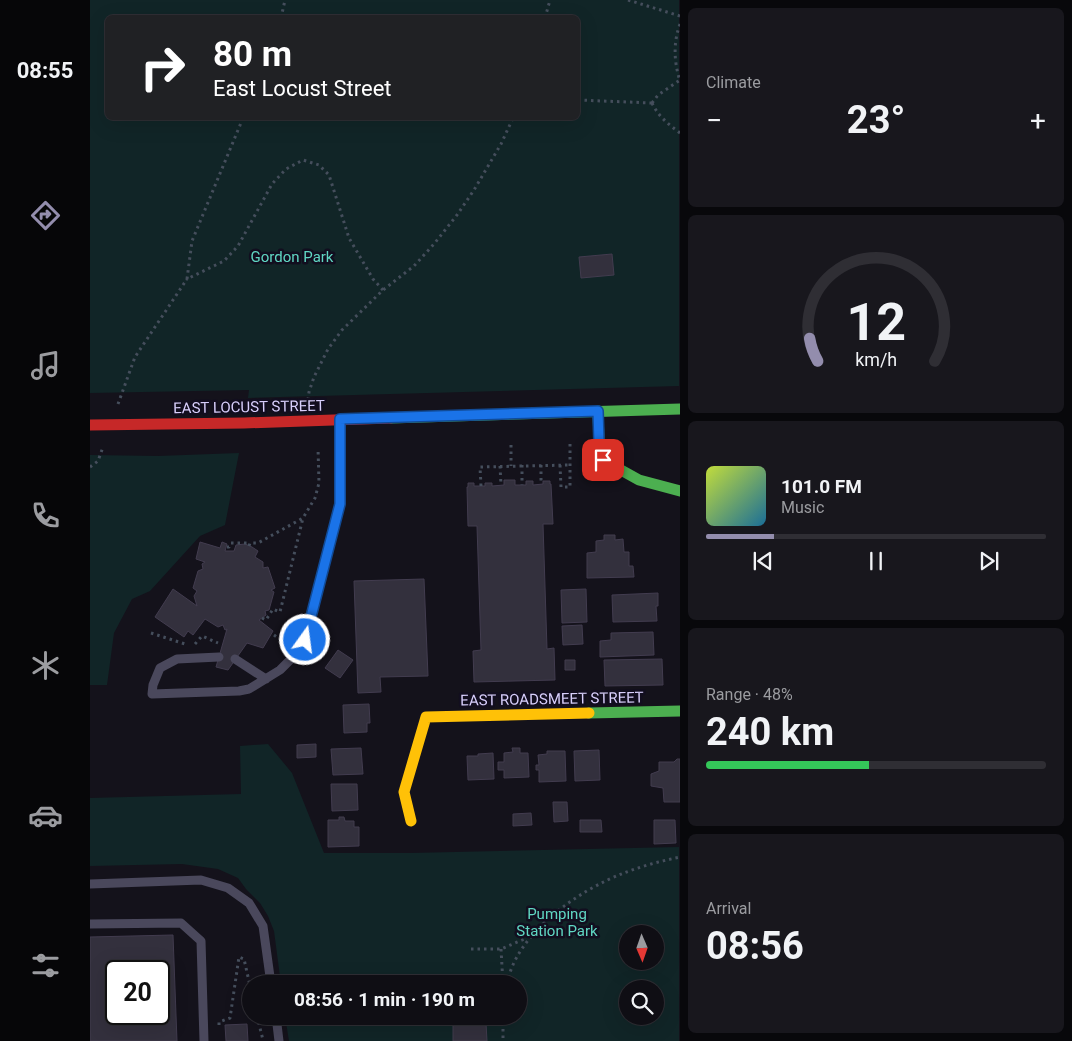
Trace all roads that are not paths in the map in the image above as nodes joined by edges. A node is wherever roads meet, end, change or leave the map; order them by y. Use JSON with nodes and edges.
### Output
{"nodes":[{"id":1,"x":680,"y":409,"type":"edge"},
{"id":2,"x":598,"y":411,"type":"junction"},
{"id":3,"x":340,"y":419,"type":"junction"},
{"id":4,"x":90,"y":426,"type":"edge"},
{"id":5,"x":680,"y":491,"type":"edge"},
{"id":6,"x":220,"y":656,"type":"dead end"},
{"id":7,"x":235,"y":660,"type":"dead end"},
{"id":8,"x":266,"y":679,"type":"junction"},
{"id":9,"x":680,"y":711,"type":"edge"},
{"id":10,"x":411,"y":821,"type":"dead end"},
{"id":11,"x":90,"y":884,"type":"edge"},
{"id":12,"x":90,"y":924,"type":"edge"},
{"id":13,"x":270,"y":975,"type":"edge"},
{"id":14,"x":277,"y":1025,"type":"edge"},
{"id":15,"x":204,"y":1041,"type":"edge"},
{"id":16,"x":279,"y":1041,"type":"edge"}],
"edges":[{"from":1,"to":2,"type":"main road","name":"EAST LOCUST STREET"},
{"from":2,"to":3,"type":"main road","name":"EAST LOCUST STREET"},
{"from":2,"to":5,"type":"main road"},
{"from":3,"to":4,"type":"main road","name":"EAST LOCUST STREET"},
{"from":3,"to":8,"type":"lane"},
{"from":6,"to":8,"type":"lane"},
{"from":7,"to":8,"type":"lane"},
{"from":9,"to":10,"type":"main road","name":"EAST ROADSMEET STREET"},
{"from":11,"to":13,"type":"lane"},
{"from":12,"to":15,"type":"lane"},
{"from":14,"to":16,"type":"lane"}]}
